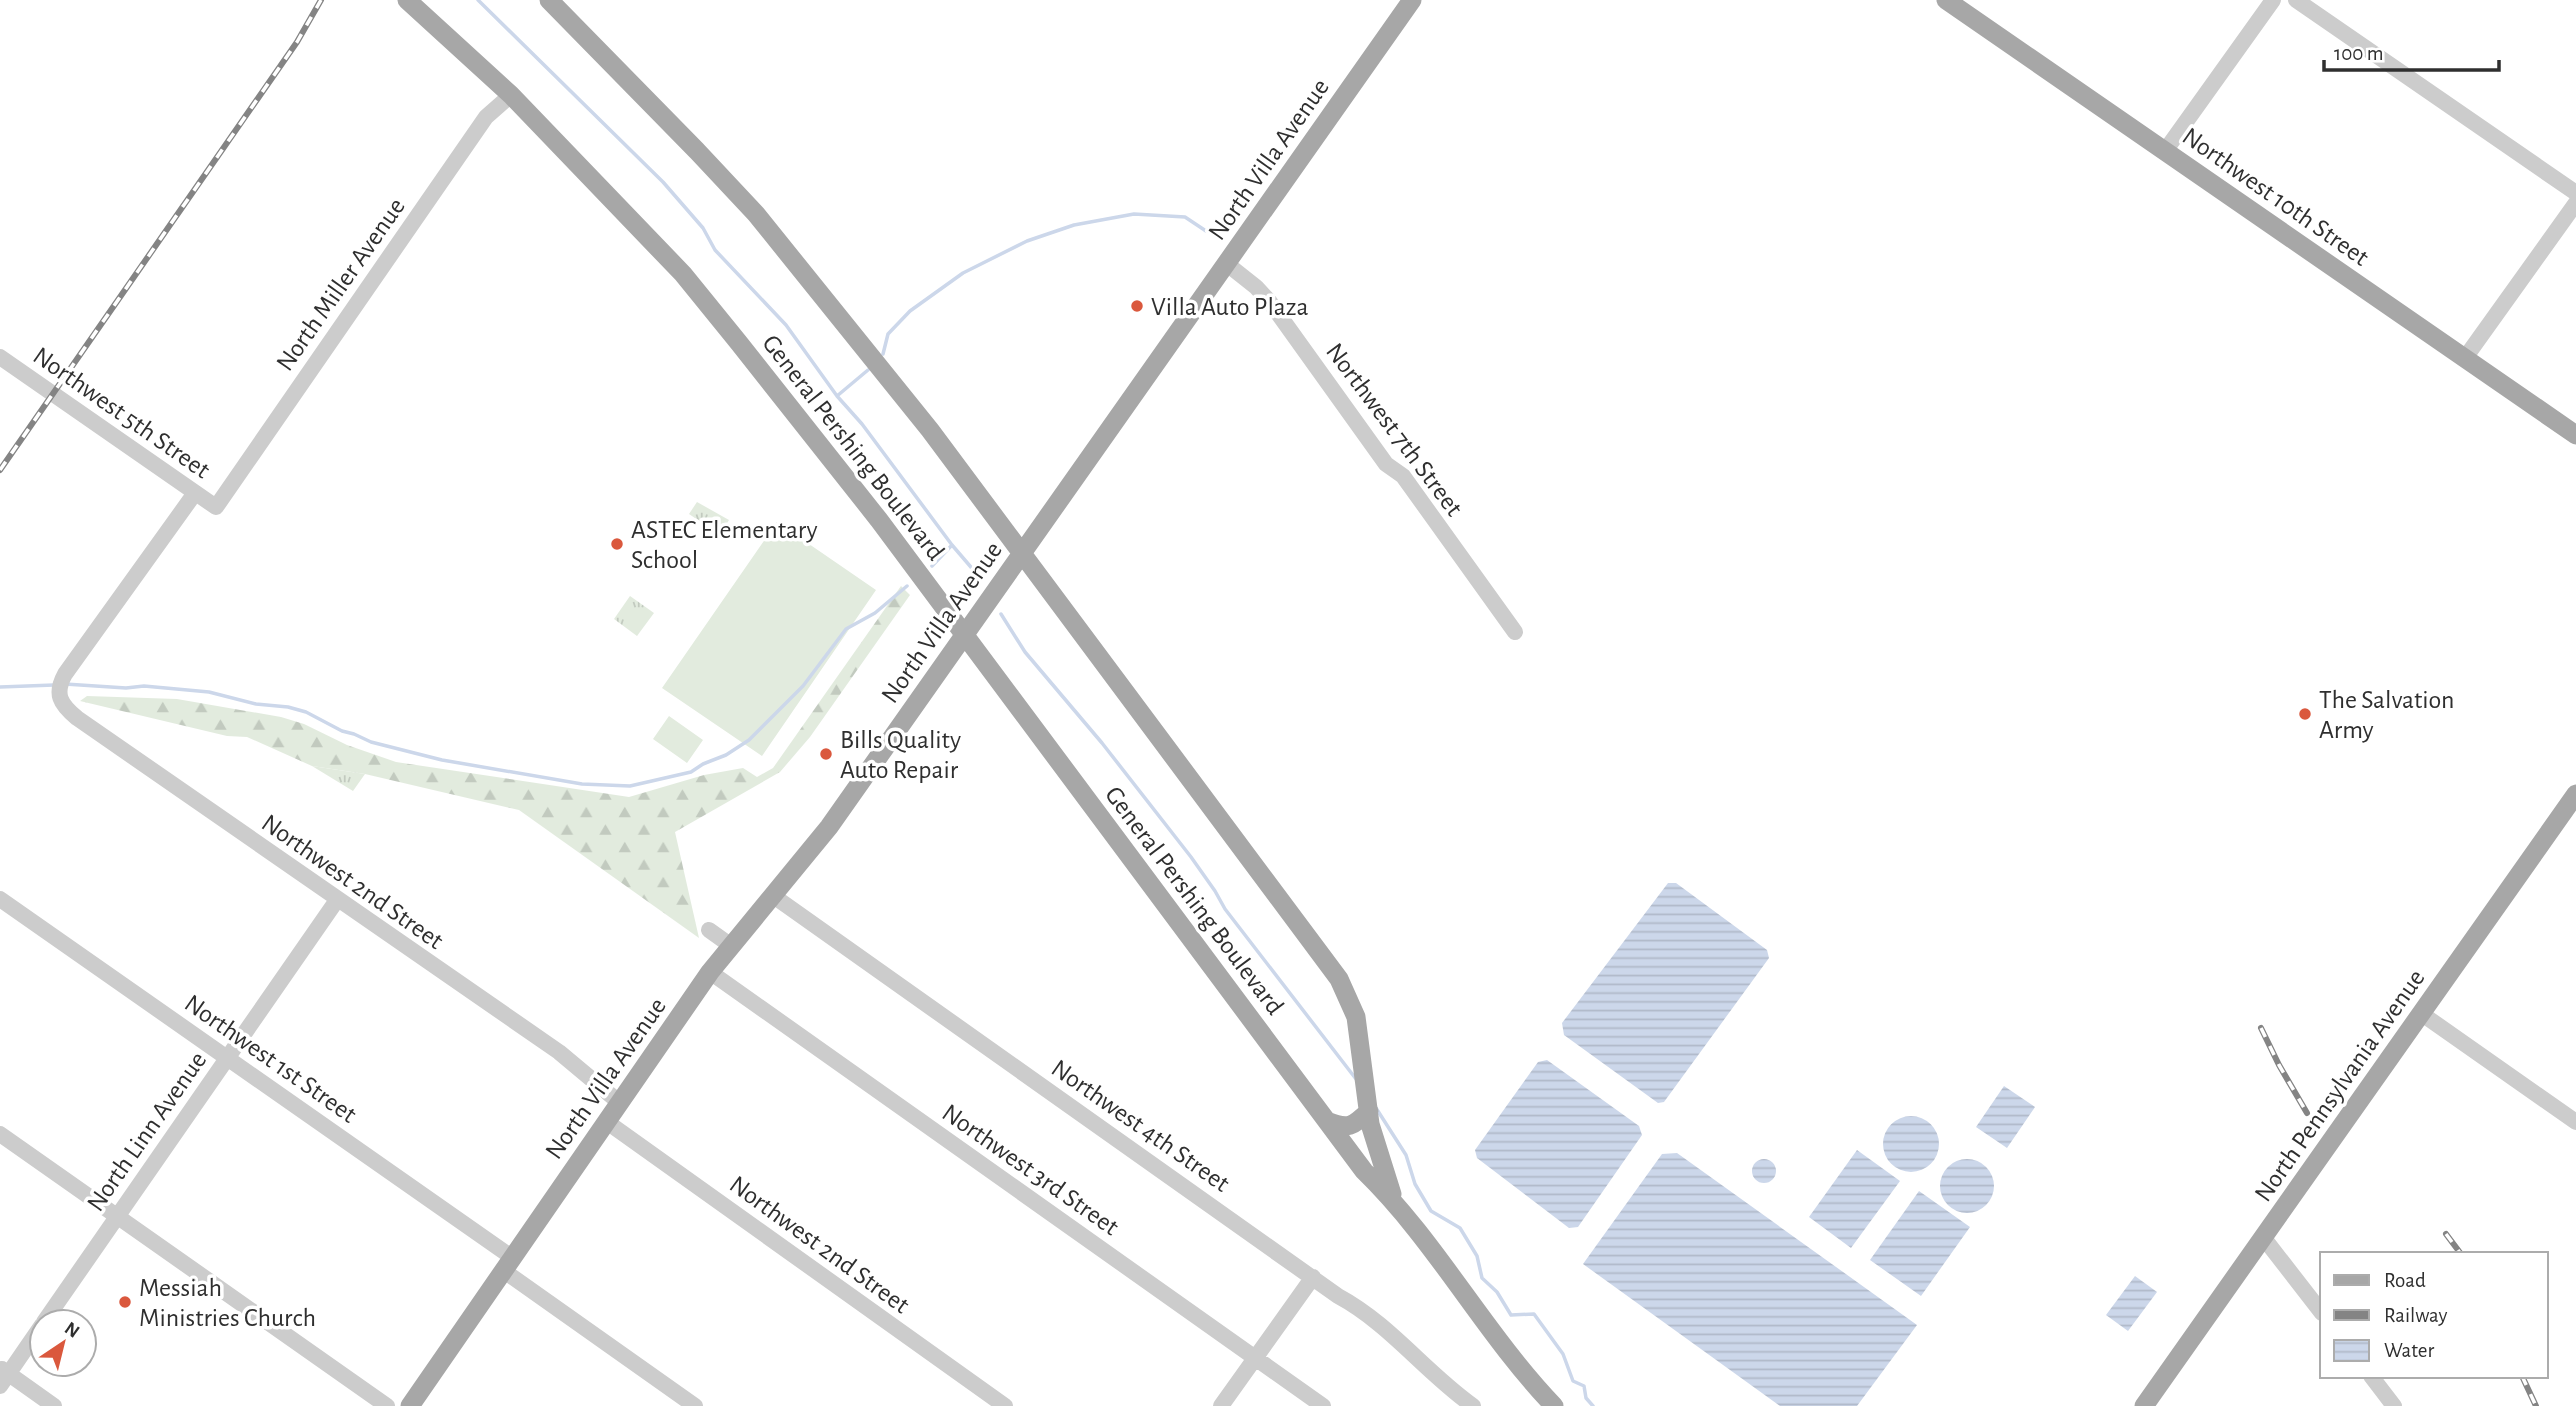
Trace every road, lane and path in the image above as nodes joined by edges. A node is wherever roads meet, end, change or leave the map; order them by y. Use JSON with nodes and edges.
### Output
{"nodes":[{"id":1,"x":407,"y":0,"type":"edge"},
{"id":2,"x":548,"y":0,"type":"edge"},
{"id":3,"x":1412,"y":0,"type":"edge"},
{"id":4,"x":1946,"y":0,"type":"edge"},
{"id":5,"x":2273,"y":0,"type":"edge"},
{"id":6,"x":2296,"y":0,"type":"edge"},
{"id":7,"x":511,"y":95,"type":"junction"},
{"id":8,"x":2165,"y":151,"type":"junction"},
{"id":9,"x":2576,"y":193,"type":"edge"},
{"id":10,"x":2576,"y":203,"type":"edge"},
{"id":11,"x":1227,"y":264,"type":"junction"},
{"id":12,"x":0,"y":357,"type":"edge"},
{"id":13,"x":2465,"y":358,"type":"junction"},
{"id":14,"x":2576,"y":435,"type":"edge"},
{"id":15,"x":195,"y":493,"type":"junction"},
{"id":16,"x":216,"y":508,"type":"joint"},
{"id":17,"x":1021,"y":554,"type":"junction"},
{"id":18,"x":1516,"y":632,"type":"dead end"},
{"id":19,"x":964,"y":634,"type":"junction"},
{"id":20,"x":2576,"y":794,"type":"edge"},
{"id":21,"x":772,"y":895,"type":"junction"},
{"id":22,"x":0,"y":899,"type":"edge"},
{"id":23,"x":337,"y":900,"type":"junction"},
{"id":24,"x":709,"y":930,"type":"dead end"},
{"id":25,"x":730,"y":945,"type":"junction"},
{"id":26,"x":710,"y":972,"type":"junction"},
{"id":27,"x":2422,"y":1014,"type":"junction"},
{"id":28,"x":227,"y":1058,"type":"junction"},
{"id":29,"x":620,"y":1103,"type":"junction"},
{"id":30,"x":1369,"y":1111,"type":"junction"},
{"id":31,"x":1327,"y":1121,"type":"junction"},
{"id":32,"x":607,"y":1122,"type":"junction"},
{"id":33,"x":2576,"y":1122,"type":"edge"},
{"id":34,"x":0,"y":1134,"type":"edge"},
{"id":35,"x":1393,"y":1199,"type":"junction"},
{"id":36,"x":116,"y":1216,"type":"junction"},
{"id":37,"x":2263,"y":1237,"type":"junction"},
{"id":38,"x":508,"y":1265,"type":"junction"},
{"id":39,"x":1313,"y":1277,"type":"junction"},
{"id":40,"x":53,"y":1308,"type":"edge"},
{"id":41,"x":2320,"y":1310,"type":"edge"},
{"id":42,"x":28,"y":1343,"type":"edge"},
{"id":43,"x":1255,"y":1358,"type":"junction"},
{"id":44,"x":3,"y":1376,"type":"edge"},
{"id":45,"x":2373,"y":1378,"type":"edge"},
{"id":46,"x":1454,"y":1392,"type":"junction"},
{"id":47,"x":54,"y":1406,"type":"edge"},
{"id":48,"x":387,"y":1406,"type":"edge"},
{"id":49,"x":410,"y":1406,"type":"edge"},
{"id":50,"x":695,"y":1406,"type":"edge"},
{"id":51,"x":1005,"y":1406,"type":"edge"},
{"id":52,"x":1221,"y":1406,"type":"edge"},
{"id":53,"x":1323,"y":1406,"type":"edge"},
{"id":54,"x":1444,"y":1406,"type":"edge"},
{"id":55,"x":1473,"y":1406,"type":"edge"},
{"id":56,"x":1554,"y":1406,"type":"edge"},
{"id":57,"x":2144,"y":1406,"type":"edge"},
{"id":58,"x":2394,"y":1406,"type":"edge"}],
"edges":[{"from":1,"to":7,"type":"main road","name":"General Pershing Boulevard"},
{"from":2,"to":17,"type":"main road","name":"General Pershing Boulevard"},
{"from":3,"to":11,"type":"main road","name":"North Villa Avenue"},
{"from":4,"to":8,"type":"main road","name":"Northwest 10th Street"},
{"from":5,"to":8,"type":"street"},
{"from":6,"to":9,"type":"street"},
{"from":7,"to":16,"type":"street","name":"North Miller Avenue"},
{"from":7,"to":19,"type":"main road","name":"General Pershing Boulevard"},
{"from":8,"to":13,"type":"main road","name":"Northwest 10th Street"},
{"from":10,"to":13,"type":"street"},
{"from":11,"to":17,"type":"main road","name":"North Villa Avenue"},
{"from":11,"to":18,"type":"street","name":"Northwest 7th Street"},
{"from":12,"to":15,"type":"street","name":"Northwest 5th Street"},
{"from":13,"to":14,"type":"main road","name":"Northwest 10th Street"},
{"from":15,"to":16,"type":"street","name":"Northwest 5th Street"},
{"from":15,"to":23,"type":"street","name":"Northwest 2nd Street"},
{"from":17,"to":19,"type":"main road","name":"North Villa Avenue"},
{"from":17,"to":30,"type":"main road","name":"General Pershing Boulevard"},
{"from":19,"to":21,"type":"main road","name":"North Villa Avenue"},
{"from":19,"to":31,"type":"main road","name":"General Pershing Boulevard"},
{"from":20,"to":27,"type":"main road","name":"North Pennsylvania Avenue"},
{"from":21,"to":25,"type":"main road","name":"North Villa Avenue"},
{"from":21,"to":39,"type":"street","name":"Northwest 4th Street"},
{"from":22,"to":28,"type":"street","name":"Northwest 1st Street"},
{"from":23,"to":28,"type":"street","name":"North Linn Avenue"},
{"from":23,"to":29,"type":"street","name":"Northwest 2nd Street"},
{"from":24,"to":25,"type":"street"},
{"from":25,"to":26,"type":"main road","name":"North Villa Avenue"},
{"from":26,"to":29,"type":"main road","name":"North Villa Avenue"},
{"from":26,"to":43,"type":"street","name":"Northwest 3rd Street"},
{"from":27,"to":33,"type":"street"},
{"from":27,"to":37,"type":"main road","name":"North Pennsylvania Avenue"},
{"from":28,"to":36,"type":"street","name":"North Linn Avenue"},
{"from":28,"to":38,"type":"street","name":"Northwest 1st Street"},
{"from":29,"to":32,"type":"main road","name":"North Villa Avenue"},
{"from":30,"to":31,"type":"main road"},
{"from":30,"to":35,"type":"main road","name":"General Pershing Boulevard"},
{"from":31,"to":35,"type":"main road","name":"General Pershing Boulevard"},
{"from":32,"to":38,"type":"main road","name":"North Villa Avenue"},
{"from":32,"to":51,"type":"street","name":"Northwest 2nd Street"},
{"from":34,"to":36,"type":"street"},
{"from":35,"to":56,"type":"main road","name":"General Pershing Boulevard"},
{"from":36,"to":40,"type":"street","name":"North Linn Avenue"},
{"from":36,"to":48,"type":"street"},
{"from":37,"to":41,"type":"street"},
{"from":37,"to":57,"type":"main road","name":"North Pennsylvania Avenue"},
{"from":38,"to":49,"type":"main road","name":"North Villa Avenue"},
{"from":38,"to":50,"type":"street","name":"Northwest 1st Street"},
{"from":39,"to":43,"type":"street"},
{"from":39,"to":46,"type":"street","name":"Northwest 4th Street"},
{"from":42,"to":44,"type":"street","name":"North Linn Avenue"},
{"from":43,"to":52,"type":"street"},
{"from":43,"to":53,"type":"street","name":"Northwest 3rd Street"},
{"from":44,"to":47,"type":"street"},
{"from":45,"to":58,"type":"street"},
{"from":46,"to":54,"type":"street"},
{"from":46,"to":55,"type":"street","name":"Northwest 4th Street"}]}
